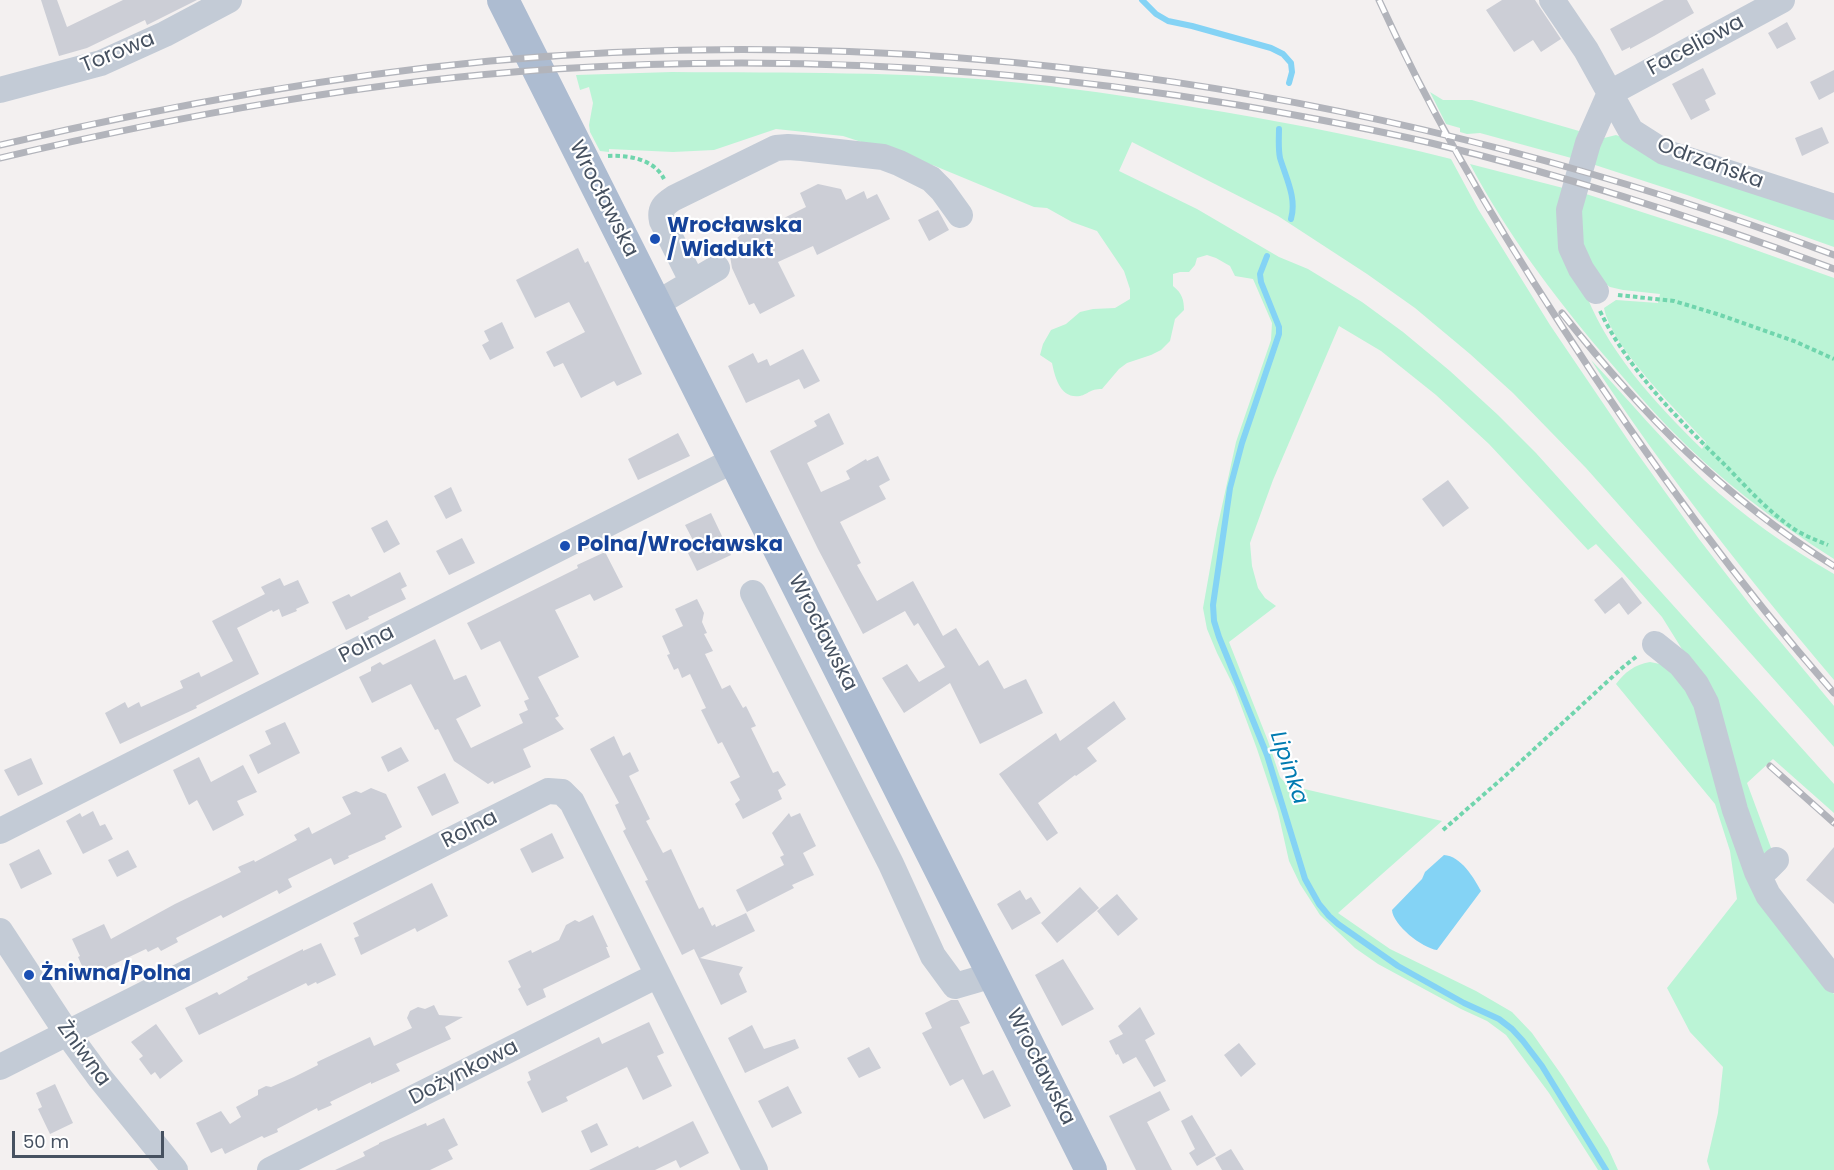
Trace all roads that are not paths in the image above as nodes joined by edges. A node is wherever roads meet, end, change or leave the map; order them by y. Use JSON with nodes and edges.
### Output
{"nodes":[{"id":1,"x":229,"y":0,"type":"edge"},
{"id":2,"x":503,"y":0,"type":"edge"},
{"id":3,"x":1552,"y":0,"type":"edge"},
{"id":4,"x":1782,"y":0,"type":"edge"},
{"id":5,"x":0,"y":90,"type":"edge"},
{"id":6,"x":1610,"y":93,"type":"junction"},
{"id":7,"x":1834,"y":207,"type":"edge"},
{"id":8,"x":960,"y":214,"type":"dead end"},
{"id":9,"x":717,"y":268,"type":"dead end"},
{"id":10,"x":692,"y":281,"type":"junction"},
{"id":11,"x":1596,"y":291,"type":"road end"},
{"id":12,"x":656,"y":304,"type":"junction"},
{"id":13,"x":734,"y":460,"type":"junction"},
{"id":14,"x":753,"y":593,"type":"dead end"},
{"id":15,"x":1655,"y":644,"type":"road end"},
{"id":16,"x":906,"y":801,"type":"junction"},
{"id":17,"x":868,"y":818,"type":"junction"},
{"id":18,"x":0,"y":831,"type":"edge"},
{"id":19,"x":0,"y":931,"type":"edge"},
{"id":20,"x":658,"y":975,"type":"junction"},
{"id":21,"x":993,"y":975,"type":"junction"},
{"id":22,"x":1834,"y":980,"type":"edge"},
{"id":23,"x":67,"y":1033,"type":"junction"},
{"id":24,"x":0,"y":1067,"type":"edge"},
{"id":25,"x":748,"y":1168,"type":"edge"},
{"id":26,"x":175,"y":1170,"type":"edge"},
{"id":27,"x":270,"y":1170,"type":"edge"},
{"id":28,"x":1091,"y":1170,"type":"edge"}],
"edges":[{"from":1,"to":5,"type":"street","name":"Torowa"},
{"from":2,"to":12,"type":"main road","name":"Wrocławska"},
{"from":3,"to":6,"type":"street","name":"Odrzańska"},
{"from":4,"to":6,"type":"street","name":"Faceliowa"},
{"from":6,"to":7,"type":"street","name":"Odrzańska"},
{"from":6,"to":11,"type":"street"},
{"from":8,"to":10,"type":"street"},
{"from":9,"to":10,"type":"street"},
{"from":10,"to":12,"type":"street"},
{"from":12,"to":13,"type":"main road","name":"Wrocławska"},
{"from":13,"to":16,"type":"main road","name":"Wrocławska"},
{"from":13,"to":18,"type":"street","name":"Polna"},
{"from":14,"to":17,"type":"street"},
{"from":15,"to":22,"type":"street"},
{"from":16,"to":17,"type":"street"},
{"from":16,"to":21,"type":"main road","name":"Wrocławska"},
{"from":17,"to":21,"type":"street"},
{"from":19,"to":23,"type":"street","name":"Żniwna"},
{"from":20,"to":23,"type":"street","name":"Rolna"},
{"from":20,"to":25,"type":"street","name":"Rolna"},
{"from":20,"to":27,"type":"street","name":"Dożynkowa"},
{"from":21,"to":28,"type":"main road","name":"Wrocławska"},
{"from":23,"to":24,"type":"street","name":"Rolna"},
{"from":23,"to":26,"type":"street","name":"Żniwna"}]}
